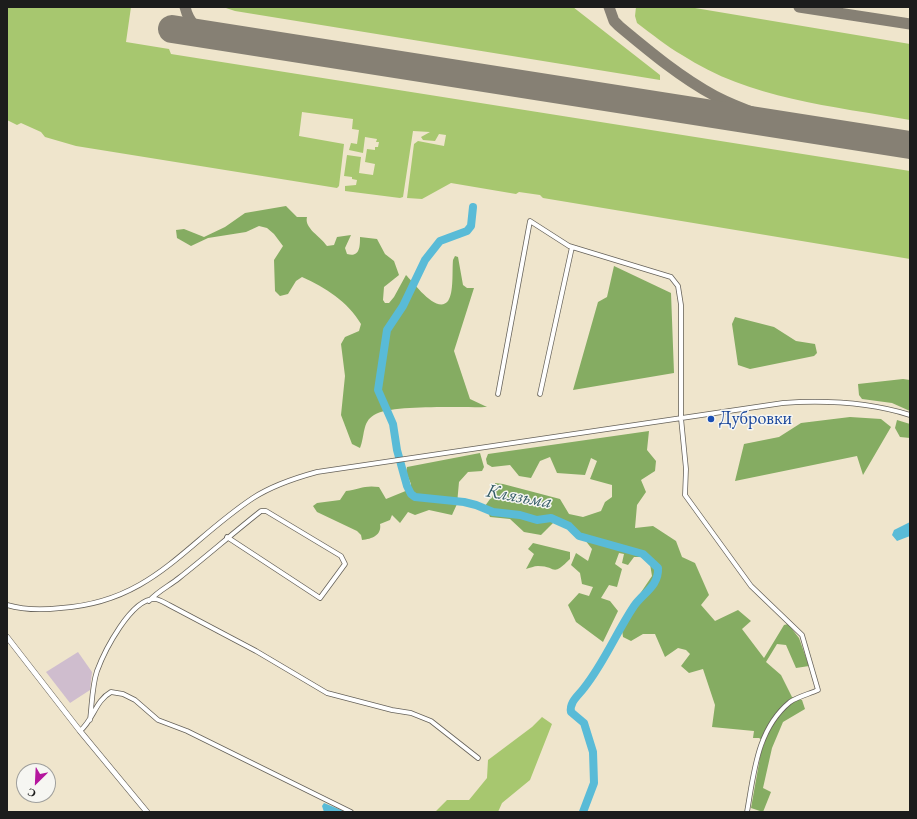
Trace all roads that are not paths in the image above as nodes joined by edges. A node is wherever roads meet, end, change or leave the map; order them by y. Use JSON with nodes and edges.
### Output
{"nodes":[{"id":1,"x":572,"y":247,"type":"junction"},
{"id":2,"x":498,"y":394,"type":"dead end"},
{"id":3,"x":540,"y":394,"type":"dead end"},
{"id":4,"x":910,"y":415,"type":"edge"},
{"id":5,"x":681,"y":418,"type":"junction"},
{"id":6,"x":227,"y":537,"type":"junction"},
{"id":7,"x":149,"y":601,"type":"junction"},
{"id":8,"x":8,"y":606,"type":"edge"},
{"id":9,"x":7,"y":637,"type":"edge"},
{"id":10,"x":90,"y":720,"type":"junction"},
{"id":11,"x":80,"y":731,"type":"junction"},
{"id":12,"x":478,"y":758,"type":"dead end"},
{"id":13,"x":147,"y":812,"type":"edge"},
{"id":14,"x":351,"y":812,"type":"edge"},
{"id":15,"x":747,"y":812,"type":"edge"}],
"edges":[{"from":1,"to":2,"type":"street"},
{"from":1,"to":3,"type":"street"},
{"from":1,"to":5,"type":"street"},
{"from":4,"to":5,"type":"street"},
{"from":5,"to":8,"type":"street"},
{"from":5,"to":15,"type":"street"},
{"from":6,"to":6,"type":"street"},
{"from":6,"to":7,"type":"street"},
{"from":7,"to":10,"type":"street"},
{"from":7,"to":12,"type":"street"},
{"from":9,"to":11,"type":"street"},
{"from":10,"to":11,"type":"street"},
{"from":10,"to":14,"type":"street"},
{"from":11,"to":13,"type":"street"}]}
